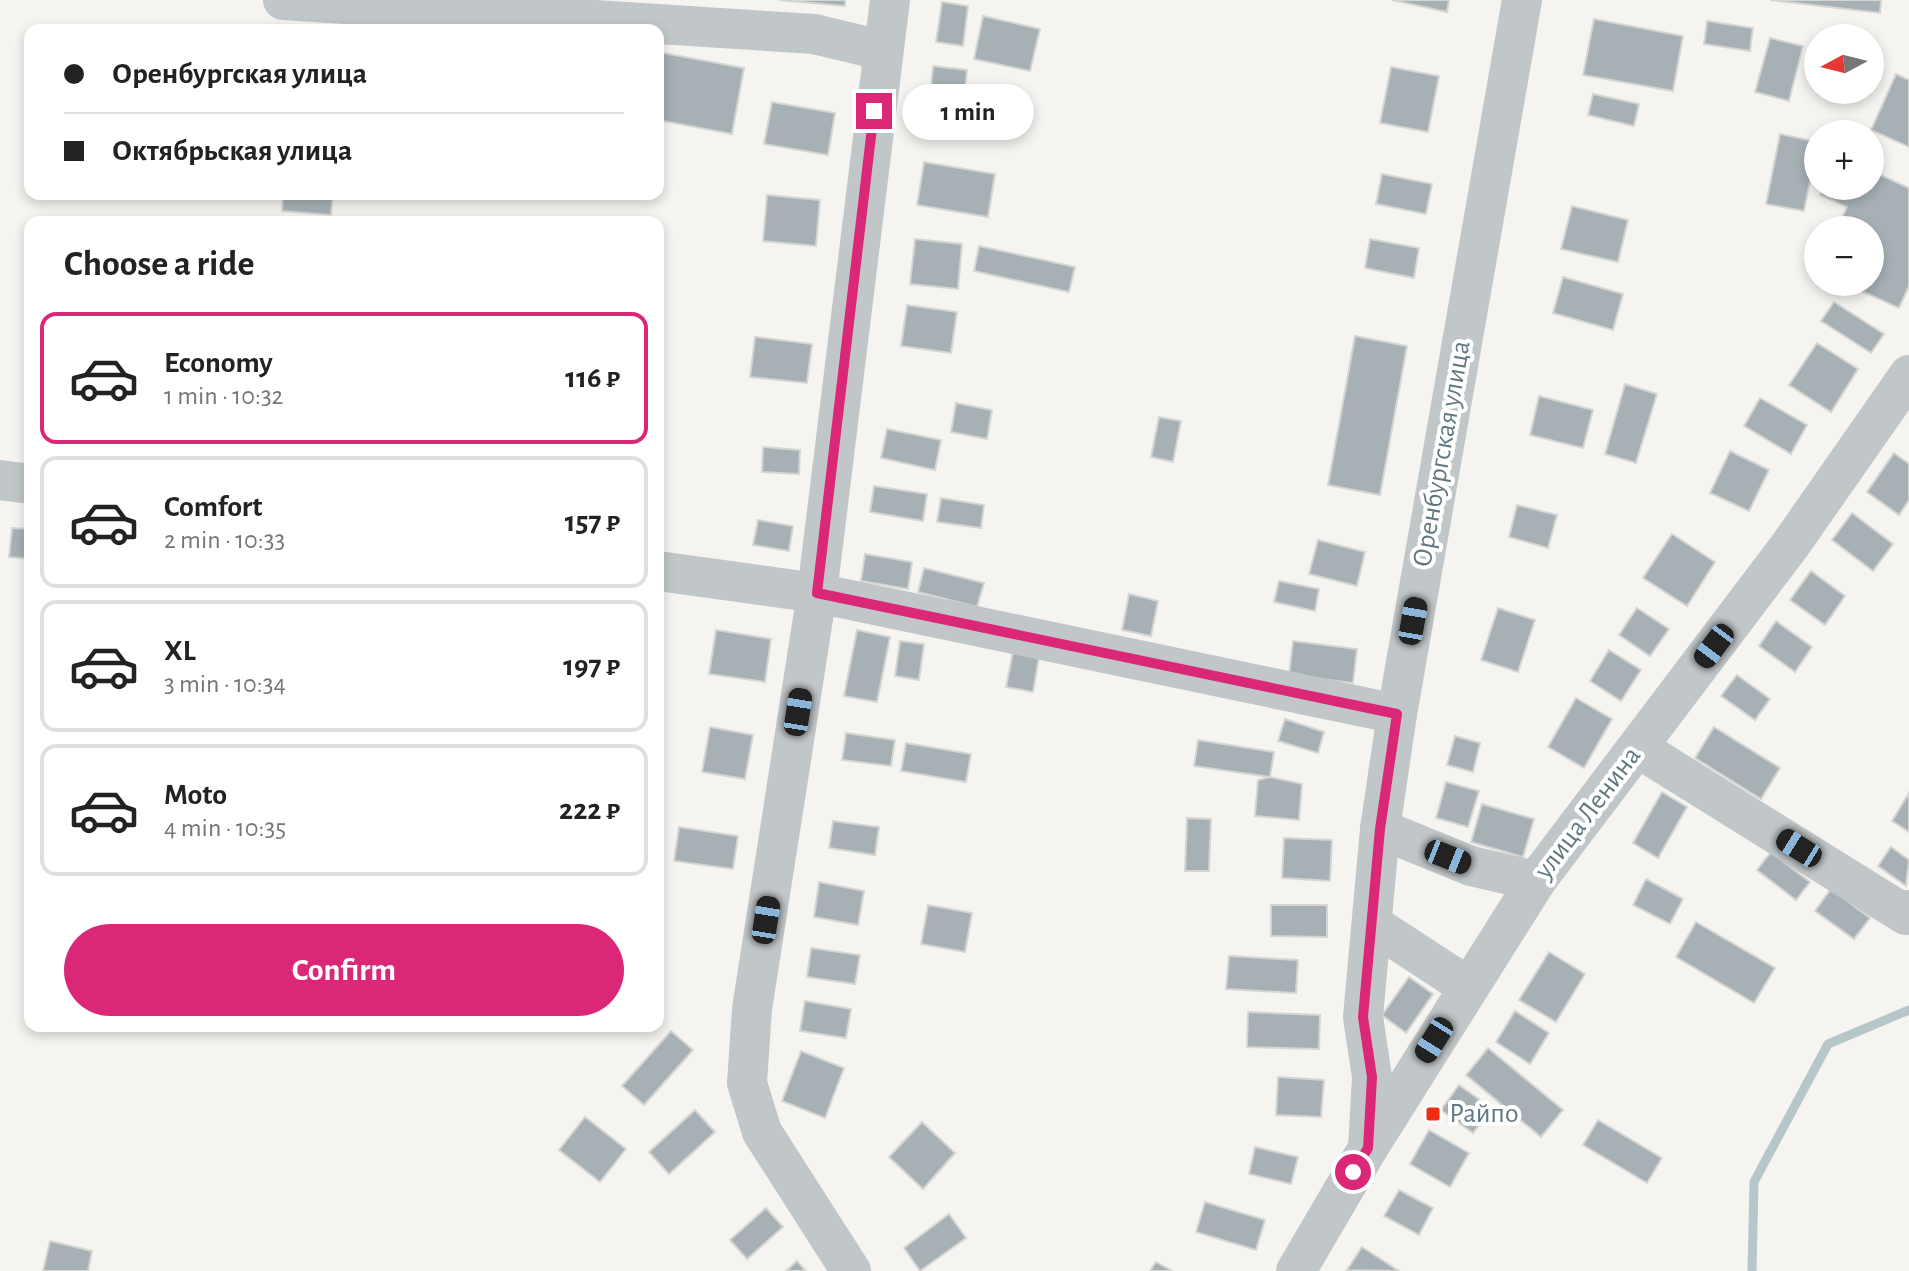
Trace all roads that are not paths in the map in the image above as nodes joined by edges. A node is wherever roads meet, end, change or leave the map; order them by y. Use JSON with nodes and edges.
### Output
{"nodes":[{"id":1,"x":283,"y":0,"type":"edge"},
{"id":2,"x":890,"y":0,"type":"edge"},
{"id":3,"x":1522,"y":0,"type":"edge"},
{"id":4,"x":658,"y":24,"type":"edge"},
{"id":5,"x":664,"y":24,"type":"edge"},
{"id":6,"x":881,"y":50,"type":"junction"},
{"id":7,"x":1909,"y":375,"type":"edge"},
{"id":8,"x":0,"y":480,"type":"edge"},
{"id":9,"x":24,"y":483,"type":"edge"},
{"id":10,"x":664,"y":572,"type":"edge"},
{"id":11,"x":817,"y":593,"type":"junction"},
{"id":12,"x":1397,"y":714,"type":"junction"},
{"id":13,"x":1638,"y":748,"type":"junction"},
{"id":14,"x":1380,"y":829,"type":"junction"},
{"id":15,"x":1536,"y":881,"type":"junction"},
{"id":16,"x":1909,"y":910,"type":"edge"},
{"id":17,"x":1372,"y":924,"type":"junction"},
{"id":18,"x":1467,"y":986,"type":"junction"},
{"id":19,"x":1368,"y":1148,"type":"junction"},
{"id":20,"x":851,"y":1271,"type":"edge"},
{"id":21,"x":1296,"y":1271,"type":"edge"}],
"edges":[{"from":1,"to":4,"type":"street"},
{"from":2,"to":6,"type":"street"},
{"from":3,"to":12,"type":"street","name":"Оренбургская улица"},
{"from":5,"to":6,"type":"street"},
{"from":6,"to":11,"type":"street"},
{"from":7,"to":13,"type":"street","name":"улица Ленина"},
{"from":8,"to":9,"type":"street"},
{"from":10,"to":11,"type":"street"},
{"from":11,"to":12,"type":"street"},
{"from":11,"to":20,"type":"street"},
{"from":12,"to":14,"type":"street","name":"Оренбургская улица"},
{"from":13,"to":15,"type":"street","name":"улица Ленина"},
{"from":13,"to":16,"type":"street"},
{"from":14,"to":15,"type":"street"},
{"from":14,"to":17,"type":"street","name":"Оренбургская улица"},
{"from":15,"to":18,"type":"street","name":"улица Ленина"},
{"from":17,"to":18,"type":"street"},
{"from":17,"to":19,"type":"street","name":"Оренбургская улица"},
{"from":18,"to":19,"type":"street","name":"улица Ленина"},
{"from":19,"to":21,"type":"street","name":"улица Ленина"}]}
